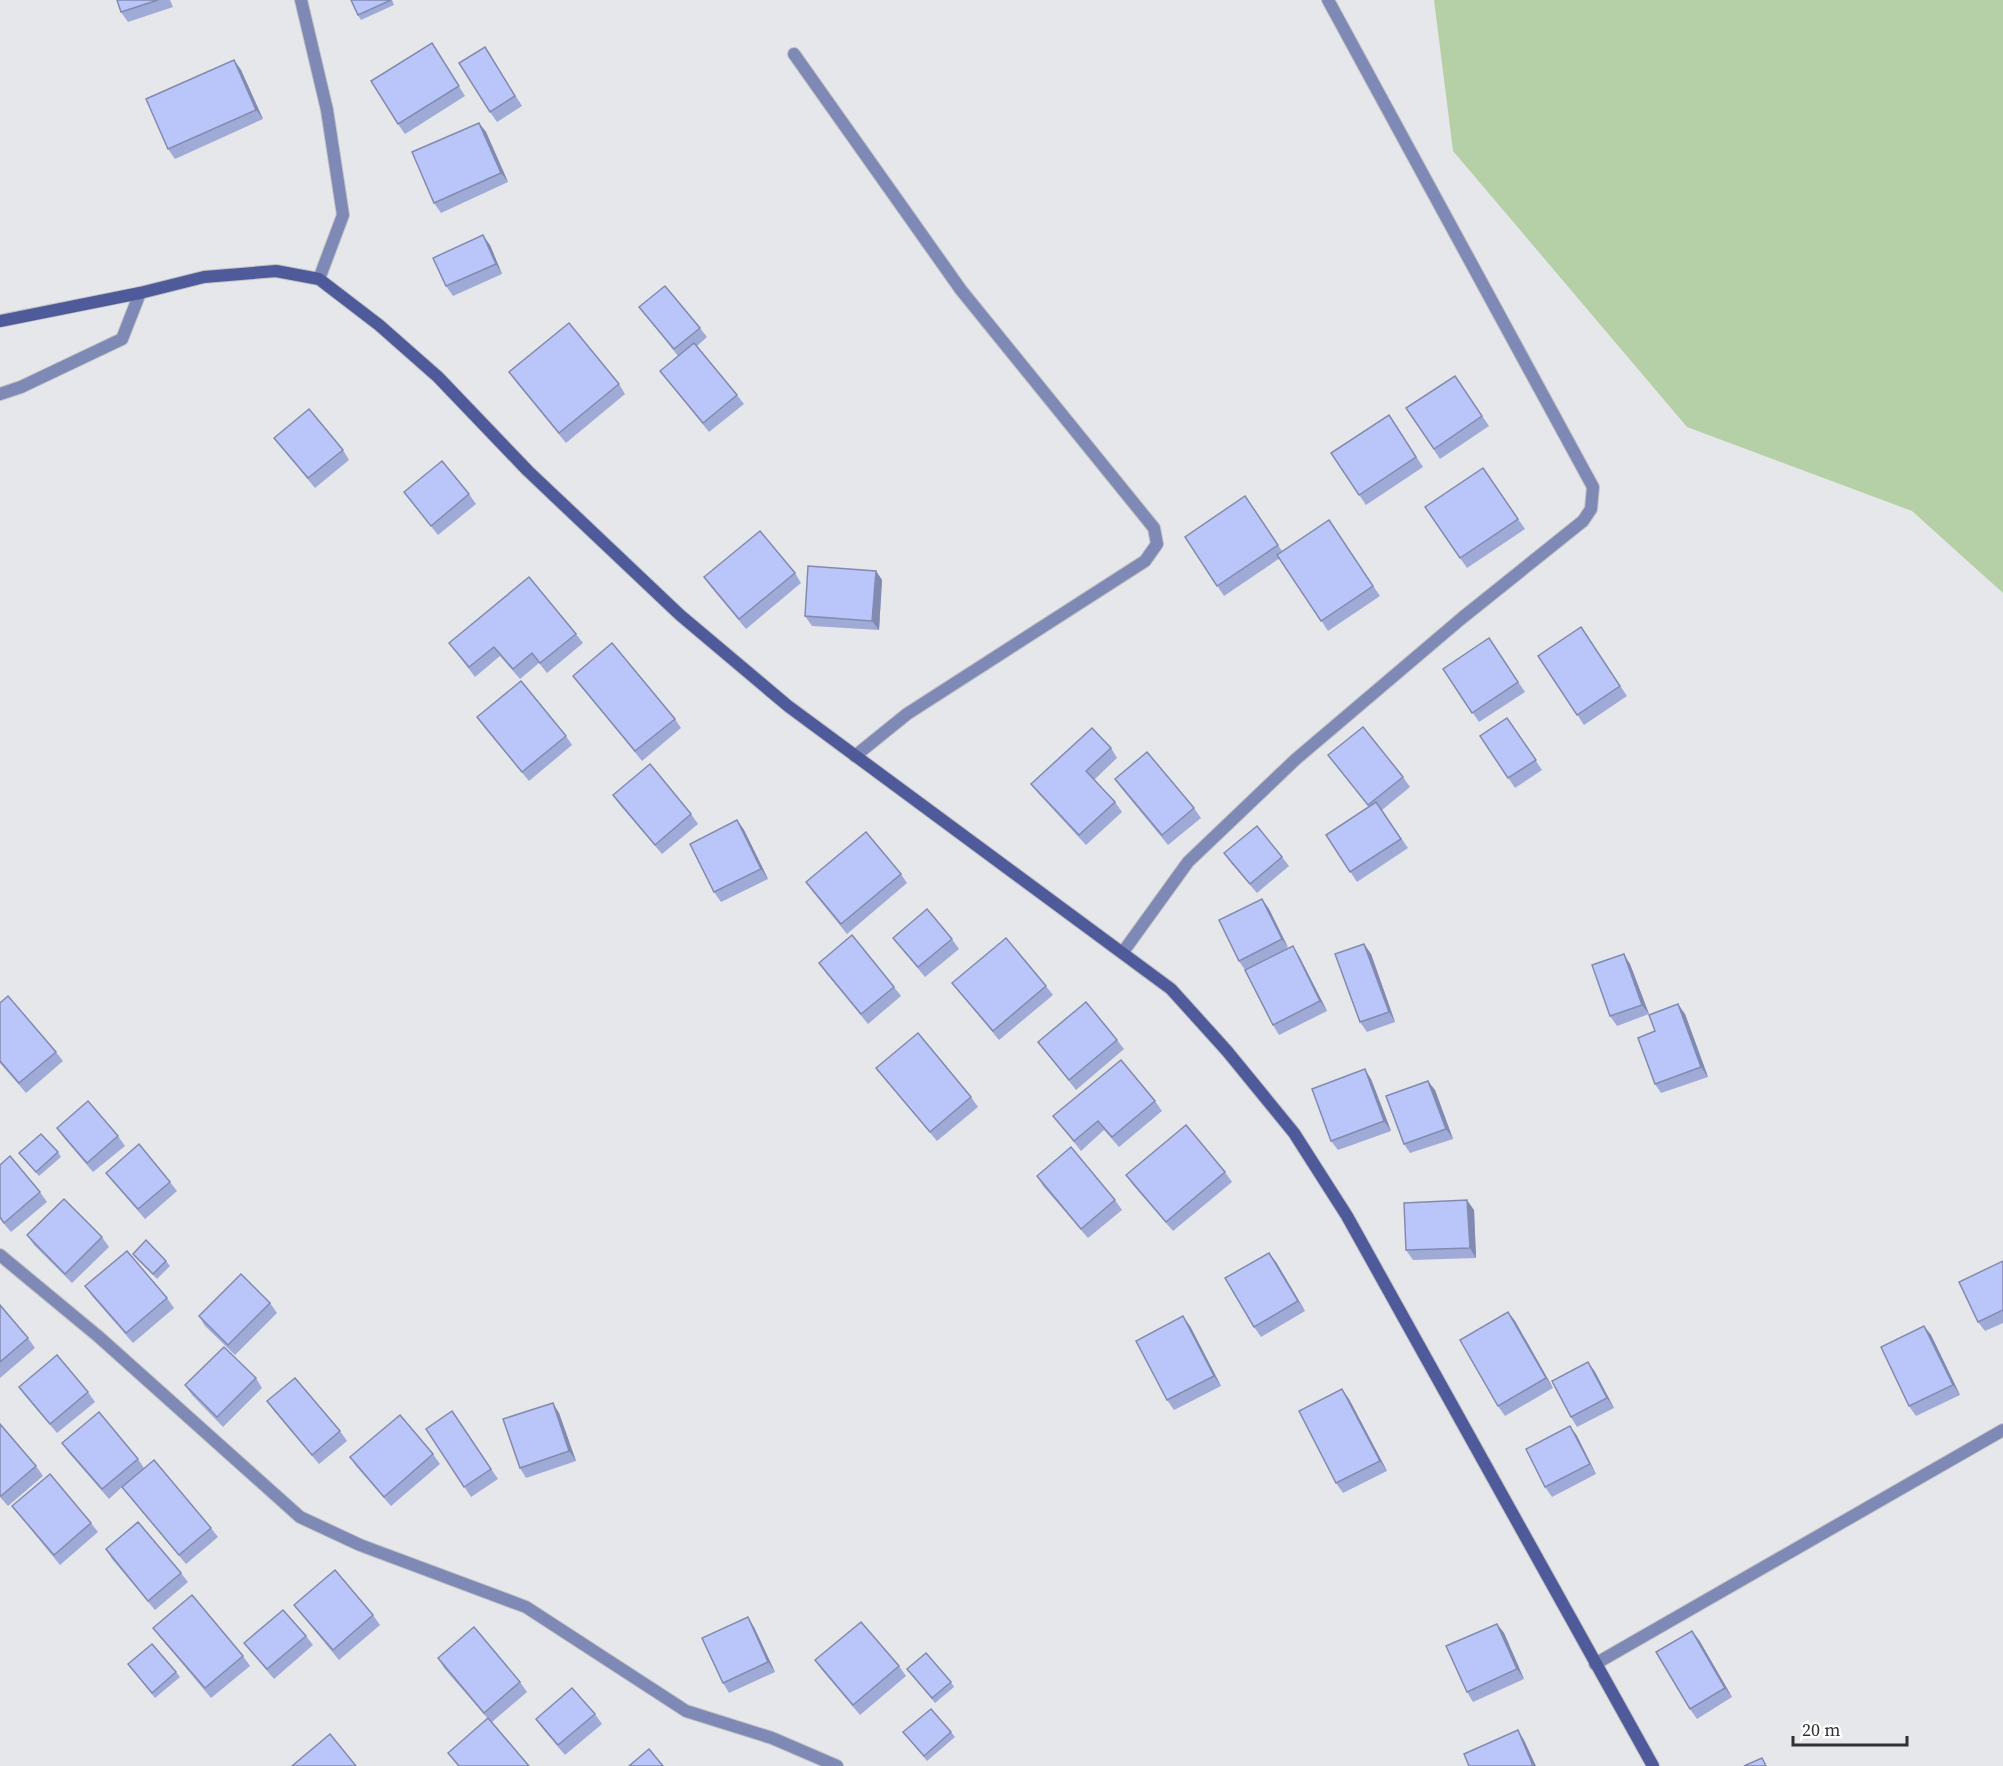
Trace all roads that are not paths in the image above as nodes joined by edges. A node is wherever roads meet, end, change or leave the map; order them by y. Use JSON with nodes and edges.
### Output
{"nodes":[{"id":1,"x":301,"y":0,"type":"edge"},
{"id":2,"x":1328,"y":0,"type":"edge"},
{"id":3,"x":794,"y":54,"type":"dead end"},
{"id":4,"x":319,"y":279,"type":"junction"},
{"id":5,"x":140,"y":293,"type":"junction"},
{"id":6,"x":0,"y":321,"type":"edge"},
{"id":7,"x":0,"y":394,"type":"edge"},
{"id":8,"x":855,"y":756,"type":"junction"},
{"id":9,"x":1123,"y":952,"type":"junction"},
{"id":10,"x":0,"y":1255,"type":"edge"},
{"id":11,"x":2003,"y":1430,"type":"edge"},
{"id":12,"x":1595,"y":1664,"type":"junction"},
{"id":13,"x":837,"y":1766,"type":"edge"},
{"id":14,"x":1653,"y":1766,"type":"edge"}],
"edges":[{"from":1,"to":4,"type":"street"},
{"from":2,"to":9,"type":"street"},
{"from":3,"to":8,"type":"street"},
{"from":4,"to":5,"type":"street"},
{"from":4,"to":8,"type":"street"},
{"from":5,"to":6,"type":"street"},
{"from":5,"to":7,"type":"street"},
{"from":8,"to":9,"type":"street"},
{"from":9,"to":12,"type":"street"},
{"from":10,"to":13,"type":"street"},
{"from":11,"to":12,"type":"street"},
{"from":12,"to":14,"type":"street"}]}
